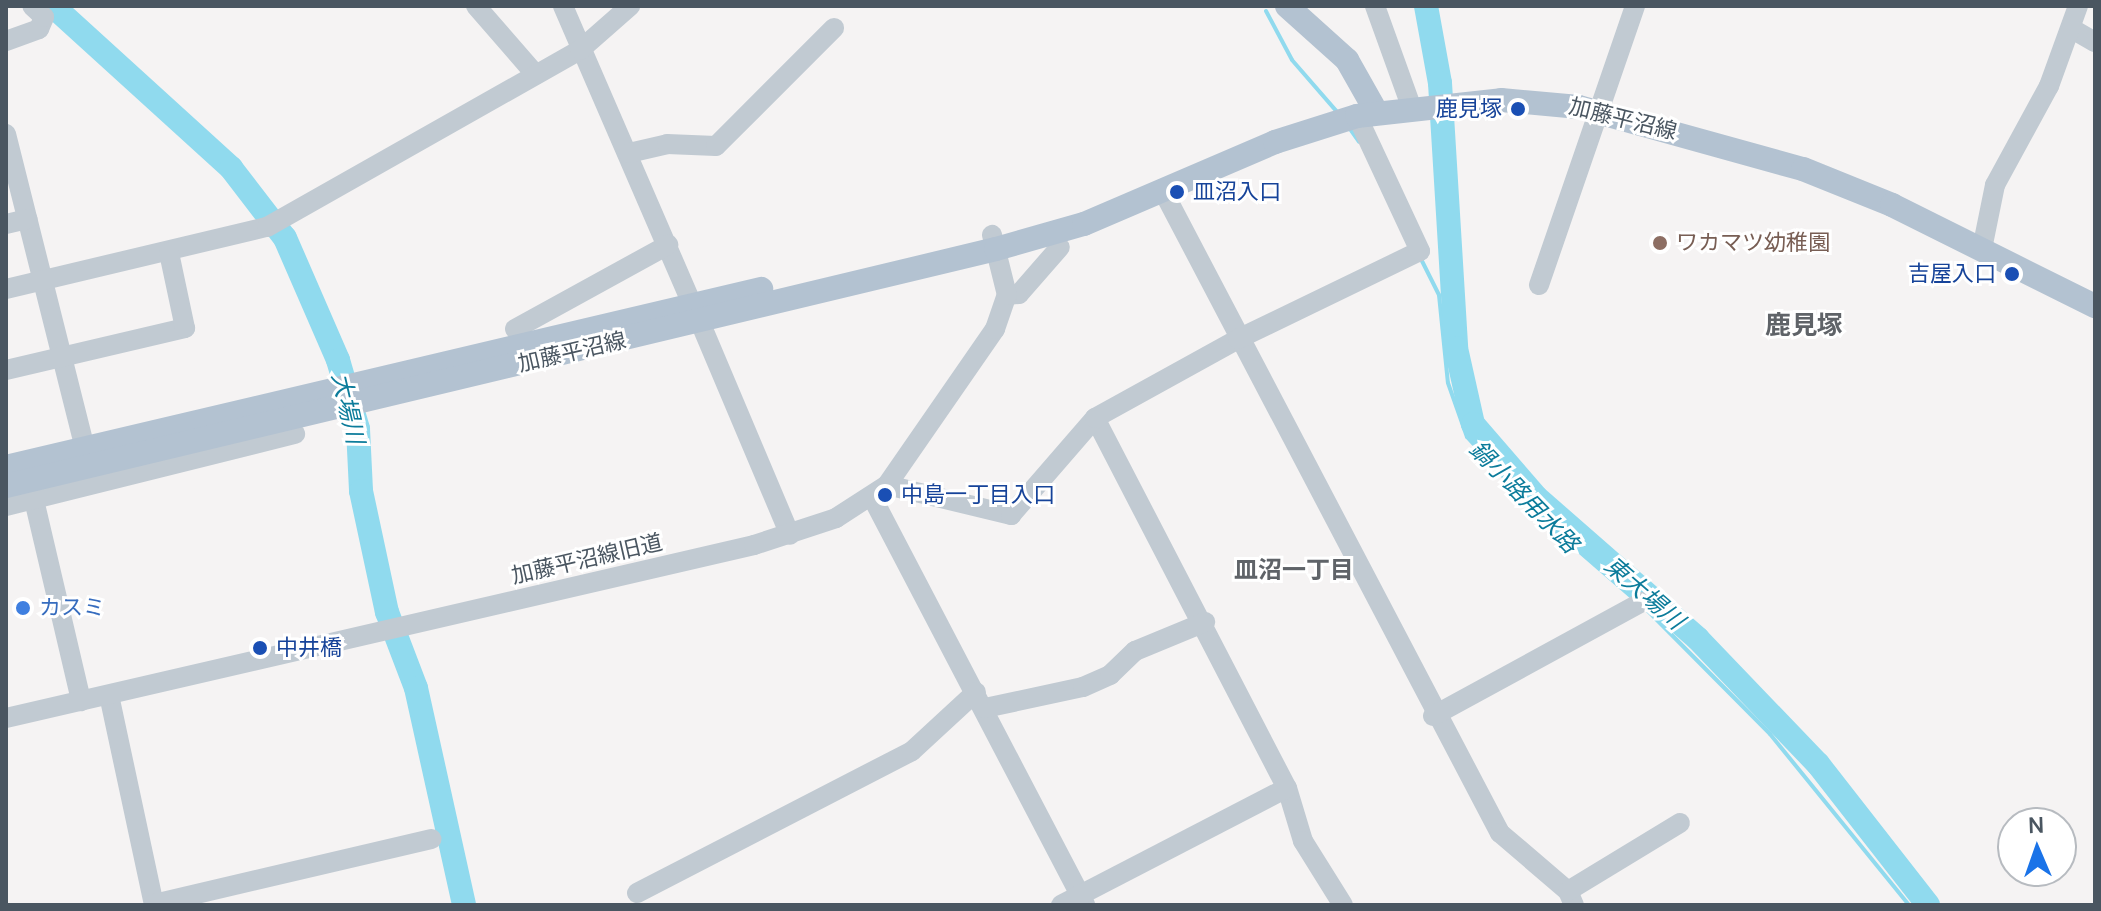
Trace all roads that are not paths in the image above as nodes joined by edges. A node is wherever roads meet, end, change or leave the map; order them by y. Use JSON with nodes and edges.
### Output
{"nodes":[{"id":1,"x":32,"y":6,"type":"edge"},
{"id":2,"x":476,"y":6,"type":"edge"},
{"id":3,"x":563,"y":6,"type":"edge"},
{"id":4,"x":630,"y":6,"type":"edge"},
{"id":5,"x":1287,"y":6,"type":"edge"},
{"id":6,"x":1375,"y":6,"type":"edge"},
{"id":7,"x":1635,"y":6,"type":"edge"},
{"id":8,"x":2078,"y":6,"type":"edge"},
{"id":9,"x":834,"y":28,"type":"dead end"},
{"id":10,"x":2074,"y":30,"type":"junction"},
{"id":11,"x":6,"y":41,"type":"edge"},
{"id":12,"x":2095,"y":42,"type":"edge"},
{"id":13,"x":580,"y":50,"type":"junction"},
{"id":14,"x":536,"y":75,"type":"junction"},
{"id":15,"x":1412,"y":109,"type":"junction"},
{"id":16,"x":1603,"y":113,"type":"junction"},
{"id":17,"x":1367,"y":114,"type":"junction"},
{"id":18,"x":6,"y":134,"type":"edge"},
{"id":19,"x":629,"y":153,"type":"junction"},
{"id":20,"x":9,"y":161,"type":"edge"},
{"id":21,"x":1162,"y":189,"type":"junction"},
{"id":22,"x":27,"y":219,"type":"junction"},
{"id":23,"x":6,"y":224,"type":"edge"},
{"id":24,"x":994,"y":242,"type":"junction"},
{"id":25,"x":668,"y":245,"type":"junction"},
{"id":26,"x":1060,"y":247,"type":"dead end"},
{"id":27,"x":1982,"y":249,"type":"junction"},
{"id":28,"x":169,"y":253,"type":"junction"},
{"id":29,"x":42,"y":280,"type":"junction"},
{"id":30,"x":1539,"y":285,"type":"dead end"},
{"id":31,"x":6,"y":289,"type":"edge"},
{"id":32,"x":1007,"y":295,"type":"junction"},
{"id":33,"x":2095,"y":306,"type":"edge"},
{"id":34,"x":696,"y":314,"type":"junction"},
{"id":35,"x":515,"y":329,"type":"dead end"},
{"id":36,"x":1238,"y":339,"type":"junction"},
{"id":37,"x":64,"y":357,"type":"junction"},
{"id":38,"x":6,"y":370,"type":"edge"},
{"id":39,"x":330,"y":400,"type":"junction"},
{"id":40,"x":1095,"y":418,"type":"junction"},
{"id":41,"x":295,"y":434,"type":"dead end"},
{"id":42,"x":85,"y":449,"type":"junction"},
{"id":43,"x":6,"y":467,"type":"edge"},
{"id":44,"x":23,"y":488,"type":"edge"},
{"id":45,"x":880,"y":491,"type":"junction"},
{"id":46,"x":6,"y":506,"type":"edge"},
{"id":47,"x":790,"y":535,"type":"junction"},
{"id":48,"x":1642,"y":602,"type":"dead end"},
{"id":49,"x":1205,"y":622,"type":"junction"},
{"id":50,"x":109,"y":695,"type":"junction"},
{"id":51,"x":980,"y":700,"type":"junction"},
{"id":52,"x":81,"y":701,"type":"junction"},
{"id":53,"x":1433,"y":716,"type":"junction"},
{"id":54,"x":6,"y":718,"type":"edge"},
{"id":55,"x":1287,"y":788,"type":"junction"},
{"id":56,"x":1680,"y":823,"type":"dead end"},
{"id":57,"x":431,"y":839,"type":"dead end"},
{"id":58,"x":637,"y":893,"type":"dead end"},
{"id":59,"x":1083,"y":900,"type":"edge"},
{"id":60,"x":1570,"y":901,"type":"edge"},
{"id":61,"x":154,"y":905,"type":"edge"},
{"id":62,"x":1061,"y":905,"type":"edge"},
{"id":63,"x":1343,"y":905,"type":"edge"}],
"edges":[{"from":1,"to":11,"type":"street"},
{"from":2,"to":14,"type":"street"},
{"from":3,"to":13,"type":"street"},
{"from":4,"to":13,"type":"street"},
{"from":5,"to":17,"type":"main road"},
{"from":6,"to":15,"type":"street"},
{"from":7,"to":16,"type":"street"},
{"from":8,"to":10,"type":"street"},
{"from":9,"to":19,"type":"street"},
{"from":10,"to":12,"type":"street"},
{"from":10,"to":27,"type":"street"},
{"from":13,"to":14,"type":"street"},
{"from":13,"to":19,"type":"street"},
{"from":14,"to":28,"type":"street"},
{"from":15,"to":16,"type":"main road","name":"加藤平沼線"},
{"from":15,"to":17,"type":"main road","name":"加藤平沼線"},
{"from":16,"to":27,"type":"main road","name":"加藤平沼線"},
{"from":16,"to":30,"type":"street"},
{"from":17,"to":21,"type":"main road","name":"加藤平沼線"},
{"from":17,"to":36,"type":"street"},
{"from":18,"to":20,"type":"street"},
{"from":19,"to":25,"type":"street"},
{"from":20,"to":22,"type":"street"},
{"from":21,"to":24,"type":"main road","name":"加藤平沼線"},
{"from":21,"to":36,"type":"street"},
{"from":22,"to":23,"type":"street"},
{"from":22,"to":29,"type":"street"},
{"from":24,"to":32,"type":"street"},
{"from":24,"to":34,"type":"main road","name":"加藤平沼線"},
{"from":25,"to":34,"type":"street"},
{"from":25,"to":35,"type":"street"},
{"from":26,"to":32,"type":"street"},
{"from":27,"to":33,"type":"main road","name":"加藤平沼線"},
{"from":28,"to":29,"type":"street"},
{"from":28,"to":37,"type":"street"},
{"from":29,"to":31,"type":"street"},
{"from":29,"to":37,"type":"street"},
{"from":32,"to":45,"type":"street"},
{"from":34,"to":39,"type":"main road","name":"加藤平沼線"},
{"from":34,"to":47,"type":"street"},
{"from":36,"to":40,"type":"street"},
{"from":36,"to":53,"type":"street"},
{"from":37,"to":38,"type":"street"},
{"from":37,"to":42,"type":"street"},
{"from":39,"to":42,"type":"main road","name":"加藤平沼線"},
{"from":39,"to":44,"type":"main road","name":"加藤平沼線"},
{"from":40,"to":45,"type":"street"},
{"from":40,"to":49,"type":"street"},
{"from":41,"to":44,"type":"street"},
{"from":42,"to":43,"type":"main road","name":"加藤平沼線"},
{"from":44,"to":46,"type":"street"},
{"from":44,"to":52,"type":"street"},
{"from":45,"to":47,"type":"street","name":"加藤平沼線旧道"},
{"from":45,"to":51,"type":"street"},
{"from":47,"to":50,"type":"street","name":"加藤平沼線旧道"},
{"from":48,"to":53,"type":"street"},
{"from":49,"to":51,"type":"street"},
{"from":49,"to":55,"type":"street"},
{"from":50,"to":52,"type":"street","name":"加藤平沼線旧道"},
{"from":50,"to":61,"type":"street"},
{"from":51,"to":58,"type":"street"},
{"from":51,"to":59,"type":"street"},
{"from":52,"to":54,"type":"street","name":"加藤平沼線旧道"},
{"from":53,"to":60,"type":"street"},
{"from":55,"to":59,"type":"street"},
{"from":55,"to":63,"type":"street"},
{"from":56,"to":60,"type":"street"},
{"from":57,"to":61,"type":"street"},
{"from":59,"to":62,"type":"street"}]}
